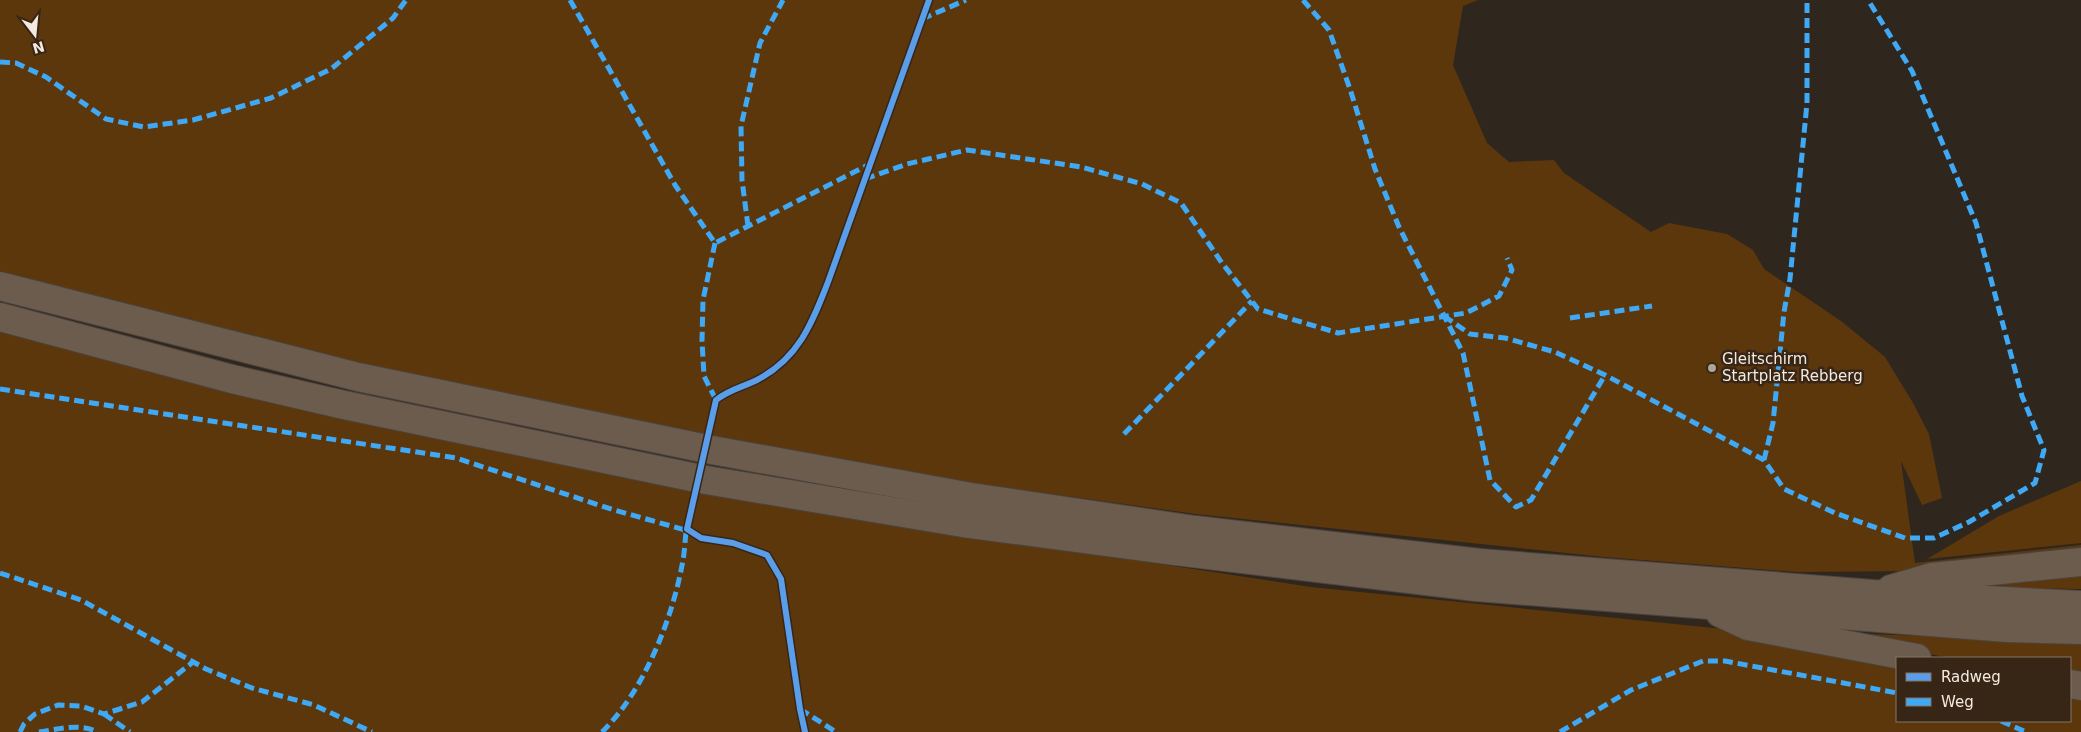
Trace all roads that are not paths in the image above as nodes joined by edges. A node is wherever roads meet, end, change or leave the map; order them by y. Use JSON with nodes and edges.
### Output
{"nodes":[{"id":1,"x":0,"y":286,"type":"edge"},
{"id":2,"x":0,"y":317,"type":"edge"},
{"id":3,"x":2081,"y":562,"type":"edge"},
{"id":4,"x":1873,"y":594,"type":"junction"},
{"id":5,"x":1703,"y":604,"type":"junction"},
{"id":6,"x":2081,"y":605,"type":"edge"},
{"id":7,"x":2081,"y":630,"type":"edge"},
{"id":8,"x":1912,"y":657,"type":"edge"}],
"edges":[{"from":1,"to":4,"type":"highway"},
{"from":2,"to":5,"type":"highway"},
{"from":3,"to":4,"type":"highway"},
{"from":4,"to":6,"type":"highway"},
{"from":5,"to":7,"type":"highway"},
{"from":5,"to":8,"type":"highway"}]}
